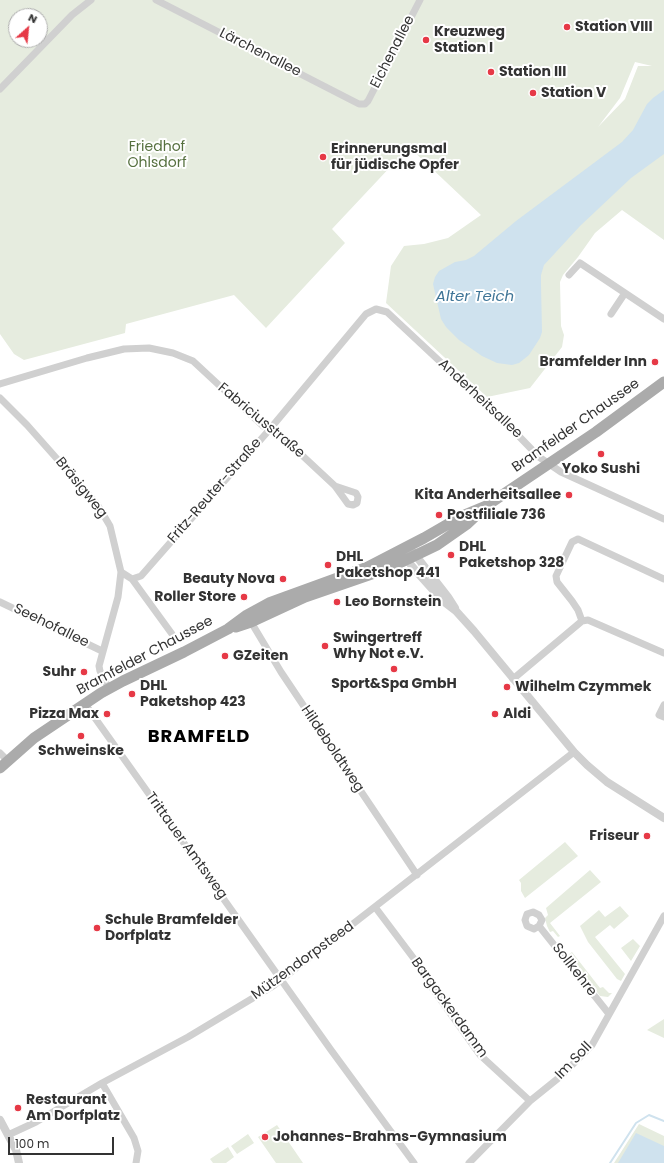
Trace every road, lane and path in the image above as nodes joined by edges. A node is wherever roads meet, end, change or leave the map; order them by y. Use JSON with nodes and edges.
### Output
{"nodes":[{"id":1,"x":90,"y":0,"type":"edge"},
{"id":2,"x":156,"y":0,"type":"edge"},
{"id":3,"x":420,"y":0,"type":"edge"},
{"id":4,"x":0,"y":89,"type":"edge"},
{"id":5,"x":365,"y":104,"type":"joint"},
{"id":6,"x":569,"y":276,"type":"dead end"},
{"id":7,"x":625,"y":293,"type":"junction"},
{"id":8,"x":366,"y":314,"type":"joint"},
{"id":9,"x":611,"y":314,"type":"dead end"},
{"id":10,"x":664,"y":319,"type":"edge"},
{"id":11,"x":664,"y":382,"type":"edge"},
{"id":12,"x":0,"y":384,"type":"edge"},
{"id":13,"x":0,"y":398,"type":"edge"},
{"id":14,"x":270,"y":429,"type":"junction"},
{"id":15,"x":549,"y":464,"type":"junction"},
{"id":16,"x":335,"y":486,"type":"dead end"},
{"id":17,"x":486,"y":506,"type":"junction"},
{"id":18,"x":664,"y":519,"type":"edge"},
{"id":19,"x":407,"y":547,"type":"junction"},
{"id":20,"x":412,"y":558,"type":"junction"},
{"id":21,"x":120,"y":572,"type":"junction"},
{"id":22,"x":132,"y":579,"type":"junction"},
{"id":23,"x":664,"y":579,"type":"edge"},
{"id":24,"x":0,"y":602,"type":"edge"},
{"id":25,"x":582,"y":621,"type":"junction"},
{"id":26,"x":251,"y":622,"type":"junction"},
{"id":27,"x":228,"y":629,"type":"junction"},
{"id":28,"x":172,"y":634,"type":"dead end"},
{"id":29,"x":102,"y":651,"type":"junction"},
{"id":30,"x":664,"y":653,"type":"edge"},
{"id":31,"x":513,"y":679,"type":"junction"},
{"id":32,"x":109,"y":689,"type":"junction"},
{"id":33,"x":85,"y":704,"type":"junction"},
{"id":34,"x":664,"y":705,"type":"edge"},
{"id":35,"x":664,"y":717,"type":"edge"},
{"id":36,"x":574,"y":752,"type":"junction"},
{"id":37,"x":3,"y":761,"type":"edge"},
{"id":38,"x":664,"y":818,"type":"edge"},
{"id":39,"x":416,"y":875,"type":"junction"},
{"id":40,"x":375,"y":907,"type":"junction"},
{"id":41,"x":664,"y":916,"type":"edge"},
{"id":42,"x":539,"y":926,"type":"dead end"},
{"id":43,"x":282,"y":980,"type":"junction"},
{"id":44,"x":609,"y":1014,"type":"junction"},
{"id":45,"x":102,"y":1083,"type":"junction"},
{"id":46,"x":530,"y":1101,"type":"junction"},
{"id":47,"x":0,"y":1120,"type":"edge"},
{"id":48,"x":8,"y":1135,"type":"junction"},
{"id":49,"x":19,"y":1163,"type":"edge"},
{"id":50,"x":135,"y":1163,"type":"edge"},
{"id":51,"x":414,"y":1163,"type":"edge"},
{"id":52,"x":469,"y":1163,"type":"edge"}],
"edges":[{"from":1,"to":4,"type":"street"},
{"from":2,"to":5,"type":"street","name":"Lärchenallee"},
{"from":3,"to":5,"type":"street","name":"Eichenallee"},
{"from":6,"to":7,"type":"street"},
{"from":7,"to":9,"type":"street"},
{"from":7,"to":10,"type":"street"},
{"from":8,"to":14,"type":"street","name":"Fritz-Reuter-Straße"},
{"from":8,"to":15,"type":"street","name":"Anderheitsallee"},
{"from":11,"to":15,"type":"main road","name":"Bramfelder Chaussee"},
{"from":12,"to":14,"type":"street","name":"Fabriciusstraße"},
{"from":13,"to":21,"type":"street","name":"Bräsigweg"},
{"from":14,"to":16,"type":"street","name":"Fabriciusstraße"},
{"from":14,"to":22,"type":"street","name":"Fritz-Reuter-Straße"},
{"from":15,"to":17,"type":"main road","name":"Bramfelder Chaussee"},
{"from":15,"to":18,"type":"street","name":"Anderheitsallee"},
{"from":17,"to":19,"type":"main road","name":"Bramfelder Chaussee"},
{"from":17,"to":20,"type":"main road","name":"Bramfelder Chaussee"},
{"from":19,"to":20,"type":"street"},
{"from":19,"to":27,"type":"main road","name":"Bramfelder Chaussee"},
{"from":20,"to":26,"type":"main road","name":"Bramfelder Chaussee"},
{"from":20,"to":31,"type":"street"},
{"from":21,"to":22,"type":"street"},
{"from":21,"to":29,"type":"street","name":"Bräsigweg"},
{"from":22,"to":28,"type":"street"},
{"from":23,"to":25,"type":"street"},
{"from":24,"to":29,"type":"street","name":"Seehofallee"},
{"from":25,"to":30,"type":"street"},
{"from":25,"to":31,"type":"street"},
{"from":26,"to":27,"type":"main road","name":"Bramfelder Chaussee"},
{"from":26,"to":39,"type":"street","name":"Hildeboldtweg"},
{"from":27,"to":32,"type":"main road","name":"Bramfelder Chaussee"},
{"from":29,"to":32,"type":"street","name":"Bräsigweg"},
{"from":31,"to":36,"type":"street"},
{"from":32,"to":33,"type":"main road","name":"Bramfelder Chaussee"},
{"from":33,"to":37,"type":"main road","name":"Bramfelder Chaussee"},
{"from":33,"to":43,"type":"street","name":"Trittauer Amtsweg"},
{"from":34,"to":35,"type":"street"},
{"from":36,"to":38,"type":"street"},
{"from":36,"to":39,"type":"street","name":"Mützendorpsteed"},
{"from":39,"to":40,"type":"street","name":"Mützendorpsteed"},
{"from":40,"to":43,"type":"street","name":"Mützendorpsteed"},
{"from":40,"to":46,"type":"street","name":"Bargackerdamm"},
{"from":41,"to":44,"type":"street","name":"Im Soll"},
{"from":42,"to":44,"type":"street","name":"Sollkehre"},
{"from":43,"to":45,"type":"street","name":"Mützendorpsteed"},
{"from":43,"to":51,"type":"street","name":"Trittauer Amtsweg"},
{"from":44,"to":46,"type":"street","name":"Im Soll"},
{"from":45,"to":48,"type":"street","name":"Mützendorpsteed"},
{"from":45,"to":50,"type":"street"},
{"from":46,"to":52,"type":"street","name":"Im Soll"},
{"from":47,"to":48,"type":"street"},
{"from":48,"to":49,"type":"street"}]}
